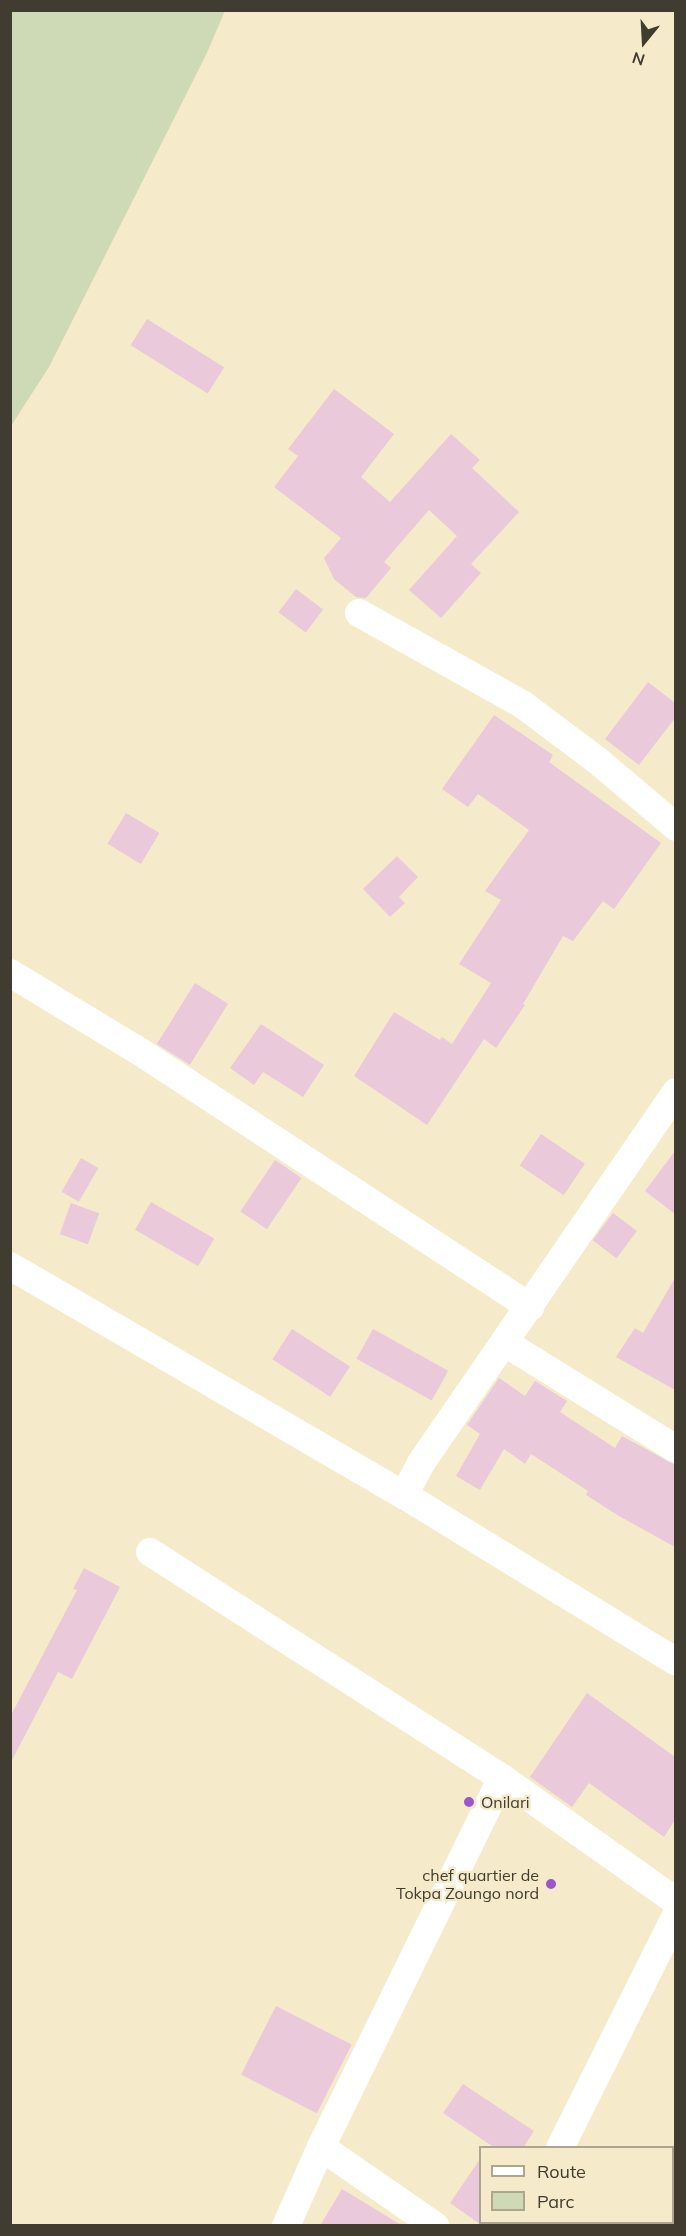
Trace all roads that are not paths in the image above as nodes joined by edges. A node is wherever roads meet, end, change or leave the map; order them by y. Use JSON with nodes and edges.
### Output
{"nodes":[{"id":1,"x":358,"y":613,"type":"dead end"},
{"id":2,"x":675,"y":827,"type":"edge"},
{"id":3,"x":10,"y":973,"type":"edge"},
{"id":4,"x":675,"y":1092,"type":"edge"},
{"id":5,"x":10,"y":1266,"type":"edge"},
{"id":6,"x":530,"y":1307,"type":"junction"},
{"id":7,"x":505,"y":1343,"type":"junction"},
{"id":8,"x":675,"y":1449,"type":"edge"},
{"id":9,"x":404,"y":1495,"type":"junction"},
{"id":10,"x":150,"y":1552,"type":"dead end"},
{"id":11,"x":675,"y":1662,"type":"edge"},
{"id":12,"x":502,"y":1778,"type":"junction"},
{"id":13,"x":675,"y":1901,"type":"edge"},
{"id":14,"x":675,"y":1915,"type":"edge"},
{"id":15,"x":321,"y":2146,"type":"junction"},
{"id":16,"x":561,"y":2146,"type":"edge"},
{"id":17,"x":286,"y":2226,"type":"edge"},
{"id":18,"x":435,"y":2226,"type":"edge"}],
"edges":[{"from":1,"to":2,"type":"street"},
{"from":3,"to":6,"type":"street"},
{"from":4,"to":6,"type":"street"},
{"from":5,"to":9,"type":"street"},
{"from":6,"to":7,"type":"street"},
{"from":7,"to":8,"type":"street"},
{"from":7,"to":9,"type":"street"},
{"from":9,"to":11,"type":"street"},
{"from":10,"to":12,"type":"street"},
{"from":12,"to":13,"type":"street"},
{"from":12,"to":15,"type":"street"},
{"from":14,"to":16,"type":"street"},
{"from":15,"to":17,"type":"street"},
{"from":15,"to":18,"type":"street"}]}
